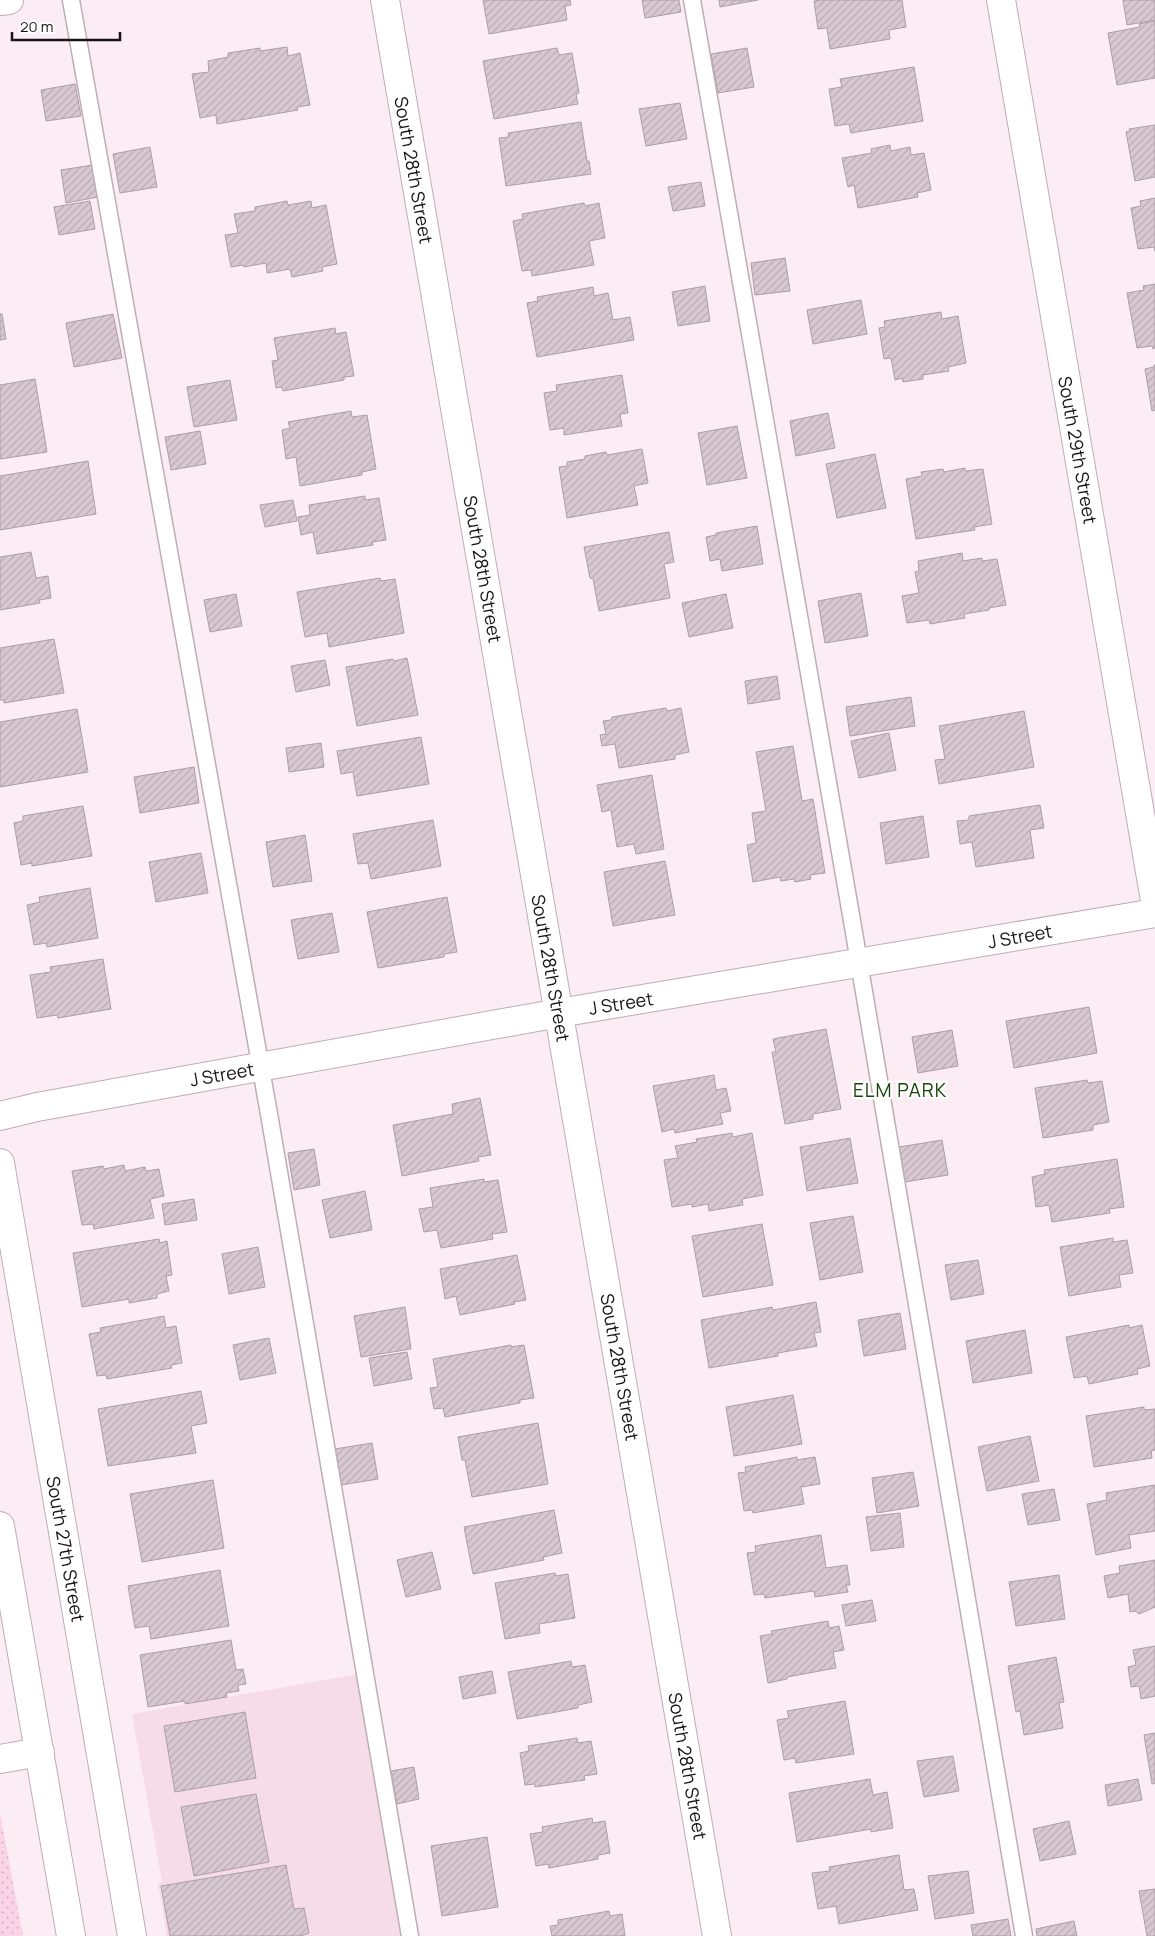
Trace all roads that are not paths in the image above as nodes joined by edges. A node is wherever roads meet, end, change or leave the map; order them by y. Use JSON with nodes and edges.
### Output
{"nodes":[{"id":1,"x":9,"y":0,"type":"edge"},
{"id":2,"x":71,"y":0,"type":"edge"},
{"id":3,"x":385,"y":0,"type":"edge"},
{"id":4,"x":692,"y":0,"type":"edge"},
{"id":5,"x":1001,"y":0,"type":"edge"},
{"id":6,"x":0,"y":2,"type":"edge"},
{"id":7,"x":1155,"y":901,"type":"edge"},
{"id":8,"x":1155,"y":913,"type":"edge"},
{"id":9,"x":859,"y":963,"type":"junction"},
{"id":10,"x":560,"y":1013,"type":"junction"},
{"id":11,"x":261,"y":1067,"type":"junction"},
{"id":12,"x":0,"y":1116,"type":"edge"},
{"id":13,"x":0,"y":1163,"type":"edge"},
{"id":14,"x":0,"y":1526,"type":"edge"},
{"id":15,"x":40,"y":1752,"type":"junction"},
{"id":16,"x":0,"y":1759,"type":"edge"},
{"id":17,"x":71,"y":1936,"type":"edge"},
{"id":18,"x":132,"y":1936,"type":"edge"},
{"id":19,"x":410,"y":1936,"type":"edge"},
{"id":20,"x":717,"y":1936,"type":"edge"},
{"id":21,"x":1024,"y":1936,"type":"edge"}],
"edges":[{"from":1,"to":6,"type":"street"},
{"from":2,"to":11,"type":"lane"},
{"from":3,"to":10,"type":"street","name":"South 28th Street"},
{"from":4,"to":9,"type":"lane"},
{"from":5,"to":7,"type":"street","name":"South 29th Street"},
{"from":8,"to":9,"type":"street","name":"J Street"},
{"from":9,"to":10,"type":"street","name":"J Street"},
{"from":9,"to":21,"type":"lane"},
{"from":10,"to":11,"type":"street","name":"J Street"},
{"from":10,"to":20,"type":"street","name":"South 28th Street"},
{"from":11,"to":12,"type":"street","name":"J Street"},
{"from":11,"to":19,"type":"lane"},
{"from":13,"to":18,"type":"street","name":"South 27th Street"},
{"from":14,"to":15,"type":"street"},
{"from":15,"to":16,"type":"street"},
{"from":15,"to":17,"type":"street"}]}
